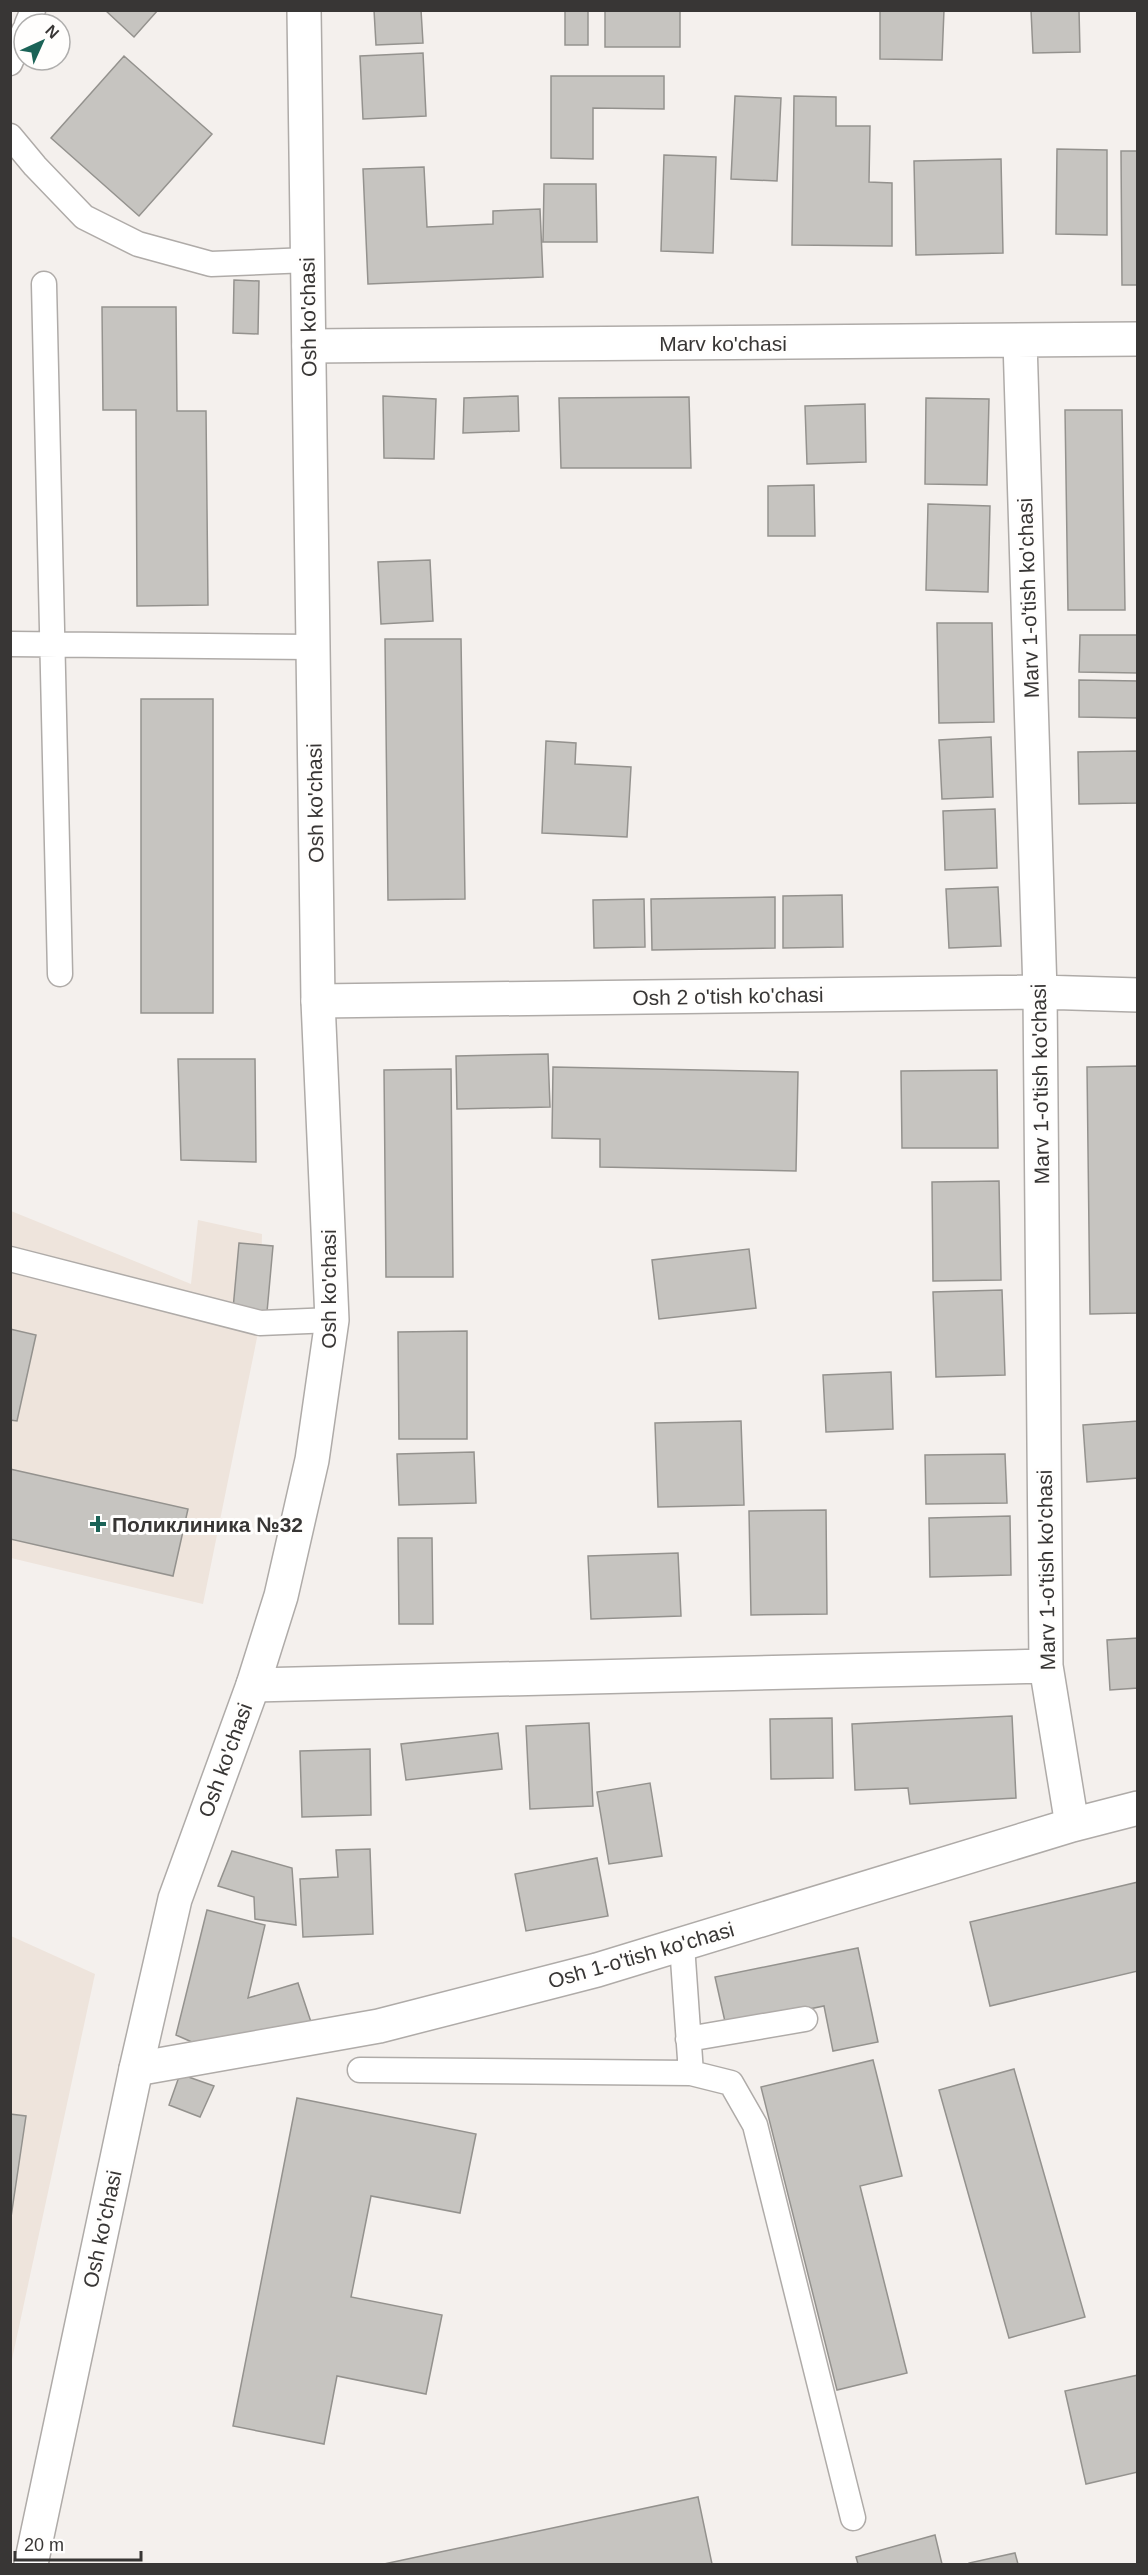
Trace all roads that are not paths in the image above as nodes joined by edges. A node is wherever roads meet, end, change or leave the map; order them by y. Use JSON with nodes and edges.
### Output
{"nodes":[{"id":1,"x":304,"y":10,"type":"edge"},
{"id":2,"x":10,"y":136,"type":"edge"},
{"id":3,"x":308,"y":260,"type":"junction"},
{"id":4,"x":44,"y":284,"type":"dead end"},
{"id":5,"x":1137,"y":339,"type":"edge"},
{"id":6,"x":1020,"y":341,"type":"junction"},
{"id":7,"x":309,"y":346,"type":"junction"},
{"id":8,"x":10,"y":644,"type":"edge"},
{"id":9,"x":52,"y":644,"type":"junction"},
{"id":10,"x":313,"y":647,"type":"junction"},
{"id":11,"x":60,"y":974,"type":"dead end"},
{"id":12,"x":1040,"y":992,"type":"junction"},
{"id":13,"x":1137,"y":995,"type":"edge"},
{"id":14,"x":318,"y":1001,"type":"junction"},
{"id":15,"x":10,"y":1259,"type":"edge"},
{"id":16,"x":332,"y":1320,"type":"junction"},
{"id":17,"x":1046,"y":1666,"type":"junction"},
{"id":18,"x":253,"y":1685,"type":"junction"},
{"id":19,"x":1137,"y":1808,"type":"edge"},
{"id":20,"x":1071,"y":1825,"type":"junction"},
{"id":21,"x":682,"y":1945,"type":"junction"},
{"id":22,"x":805,"y":2019,"type":"dead end"},
{"id":23,"x":688,"y":2039,"type":"junction"},
{"id":24,"x":136,"y":2069,"type":"junction"},
{"id":25,"x":360,"y":2070,"type":"dead end"},
{"id":26,"x":691,"y":2073,"type":"junction"},
{"id":27,"x":853,"y":2518,"type":"dead end"},
{"id":28,"x":31,"y":2565,"type":"edge"}],
"edges":[{"from":1,"to":3,"type":"street","name":"Osh ko'chasi"},
{"from":2,"to":3,"type":"lane"},
{"from":3,"to":7,"type":"street","name":"Osh ko'chasi"},
{"from":4,"to":9,"type":"lane"},
{"from":5,"to":6,"type":"street","name":"Marv ko'chasi"},
{"from":6,"to":7,"type":"street","name":"Marv ko'chasi"},
{"from":6,"to":12,"type":"street","name":"Marv 1-o'tish ko'chasi"},
{"from":7,"to":10,"type":"street","name":"Osh ko'chasi"},
{"from":8,"to":9,"type":"lane"},
{"from":9,"to":10,"type":"lane"},
{"from":9,"to":11,"type":"lane"},
{"from":10,"to":14,"type":"street","name":"Osh ko'chasi"},
{"from":12,"to":13,"type":"street","name":"Osh 2 o'tish ko'chasi"},
{"from":12,"to":14,"type":"street","name":"Osh 2 o'tish ko'chasi"},
{"from":12,"to":17,"type":"street","name":"Marv 1-o'tish ko'chasi"},
{"from":14,"to":16,"type":"street","name":"Osh ko'chasi"},
{"from":15,"to":16,"type":"lane"},
{"from":16,"to":18,"type":"street","name":"Osh ko'chasi"},
{"from":17,"to":18,"type":"street"},
{"from":17,"to":20,"type":"street","name":"Marv 1-o'tish ko'chasi"},
{"from":18,"to":24,"type":"street","name":"Osh ko'chasi"},
{"from":19,"to":20,"type":"street","name":"Osh 1-o'tish ko'chasi"},
{"from":20,"to":21,"type":"street","name":"Osh 1-o'tish ko'chasi"},
{"from":21,"to":23,"type":"lane"},
{"from":21,"to":24,"type":"street","name":"Osh 1-o'tish ko'chasi"},
{"from":22,"to":23,"type":"lane"},
{"from":23,"to":26,"type":"lane"},
{"from":24,"to":28,"type":"street","name":"Osh ko'chasi"},
{"from":25,"to":26,"type":"lane"},
{"from":26,"to":27,"type":"lane"}]}
